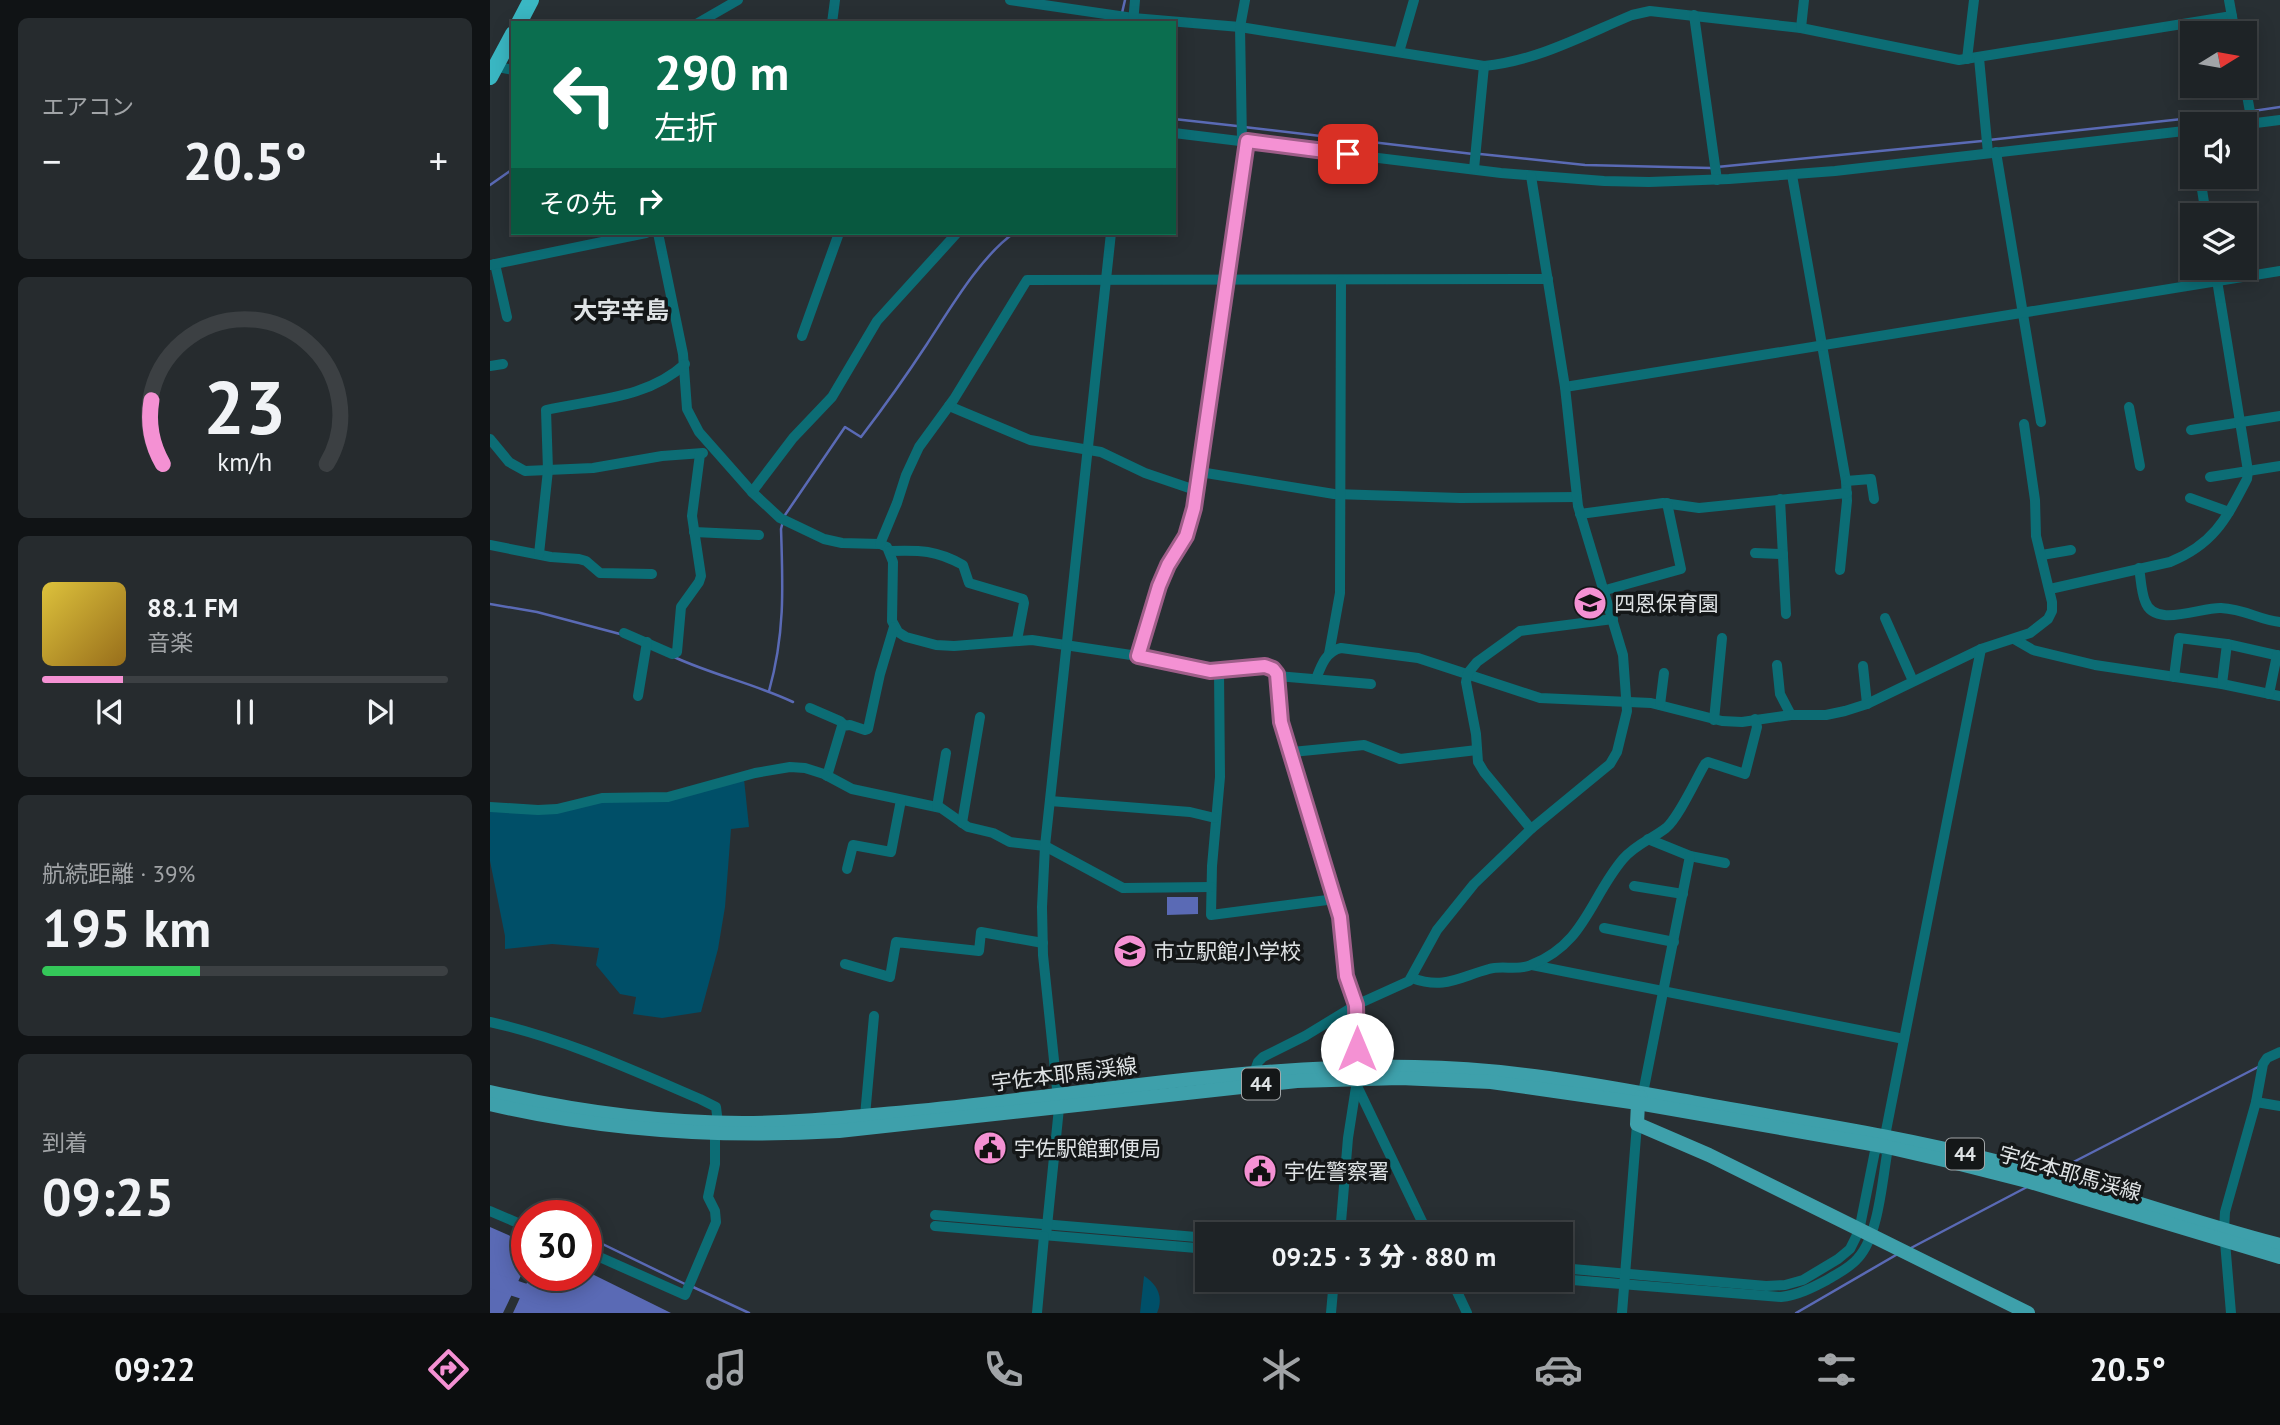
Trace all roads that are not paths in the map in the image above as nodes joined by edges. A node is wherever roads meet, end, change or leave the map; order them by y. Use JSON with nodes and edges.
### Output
{"nodes":[{"id":1,"x":531,"y":0,"type":"edge"},
{"id":2,"x":738,"y":0,"type":"edge"},
{"id":3,"x":835,"y":0,"type":"edge"},
{"id":4,"x":1010,"y":0,"type":"edge"},
{"id":5,"x":1135,"y":0,"type":"edge"},
{"id":6,"x":1245,"y":0,"type":"edge"},
{"id":7,"x":1414,"y":0,"type":"edge"},
{"id":8,"x":1639,"y":0,"type":"edge"},
{"id":9,"x":1804,"y":0,"type":"edge"},
{"id":10,"x":1974,"y":0,"type":"edge"},
{"id":11,"x":2230,"y":0,"type":"edge"},
{"id":12,"x":1642,"y":12,"type":"junction"},
{"id":13,"x":1694,"y":15,"type":"junction"},
{"id":14,"x":2232,"y":16,"type":"junction"},
{"id":15,"x":1133,"y":20,"type":"edge"},
{"id":16,"x":520,"y":21,"type":"edge"},
{"id":17,"x":701,"y":21,"type":"edge"},
{"id":18,"x":832,"y":21,"type":"edge"},
{"id":19,"x":2233,"y":21,"type":"edge"},
{"id":20,"x":1176,"y":23,"type":"edge"},
{"id":21,"x":1240,"y":27,"type":"junction"},
{"id":22,"x":1801,"y":28,"type":"junction"},
{"id":23,"x":511,"y":37,"type":"edge"},
{"id":24,"x":1399,"y":52,"type":"junction"},
{"id":25,"x":1973,"y":58,"type":"junction"},
{"id":26,"x":1485,"y":66,"type":"junction"},
{"id":27,"x":492,"y":69,"type":"edge"},
{"id":28,"x":511,"y":70,"type":"edge"},
{"id":29,"x":2280,"y":120,"type":"edge"},
{"id":30,"x":2257,"y":123,"type":"edge"},
{"id":31,"x":1176,"y":133,"type":"edge"},
{"id":32,"x":2180,"y":134,"type":"edge"},
{"id":33,"x":1244,"y":141,"type":"junction"},
{"id":34,"x":1989,"y":145,"type":"junction"},
{"id":35,"x":1474,"y":169,"type":"junction"},
{"id":36,"x":1716,"y":170,"type":"junction"},
{"id":37,"x":1792,"y":175,"type":"junction"},
{"id":38,"x":1531,"y":176,"type":"junction"},
{"id":39,"x":636,"y":235,"type":"edge"},
{"id":40,"x":658,"y":235,"type":"edge"},
{"id":41,"x":838,"y":235,"type":"edge"},
{"id":42,"x":955,"y":235,"type":"edge"},
{"id":43,"x":1111,"y":235,"type":"edge"},
{"id":44,"x":492,"y":264,"type":"edge"},
{"id":45,"x":2280,"y":271,"type":"edge"},
{"id":46,"x":1226,"y":279,"type":"junction"},
{"id":47,"x":1548,"y":279,"type":"junction"},
{"id":48,"x":1106,"y":281,"type":"junction"},
{"id":49,"x":1341,"y":281,"type":"junction"},
{"id":50,"x":2218,"y":281,"type":"junction"},
{"id":51,"x":2021,"y":313,"type":"junction"},
{"id":52,"x":507,"y":317,"type":"dead end"},
{"id":53,"x":802,"y":336,"type":"dead end"},
{"id":54,"x":1822,"y":345,"type":"junction"},
{"id":55,"x":503,"y":363,"type":"dead end"},
{"id":56,"x":685,"y":364,"type":"junction"},
{"id":57,"x":490,"y":366,"type":"edge"},
{"id":58,"x":1565,"y":387,"type":"junction"},
{"id":59,"x":949,"y":406,"type":"junction"},
{"id":60,"x":2129,"y":407,"type":"dead end"},
{"id":61,"x":2280,"y":416,"type":"edge"},
{"id":62,"x":2240,"y":421,"type":"junction"},
{"id":63,"x":2041,"y":422,"type":"dead end"},
{"id":64,"x":2024,"y":424,"type":"dead end"},
{"id":65,"x":2191,"y":430,"type":"dead end"},
{"id":66,"x":490,"y":439,"type":"edge"},
{"id":67,"x":711,"y":448,"type":"junction"},
{"id":68,"x":1087,"y":450,"type":"junction"},
{"id":69,"x":700,"y":454,"type":"junction"},
{"id":70,"x":2140,"y":466,"type":"dead end"},
{"id":71,"x":2280,"y":466,"type":"edge"},
{"id":72,"x":548,"y":470,"type":"junction"},
{"id":73,"x":2248,"y":471,"type":"junction"},
{"id":74,"x":1200,"y":472,"type":"junction"},
{"id":75,"x":2210,"y":477,"type":"dead end"},
{"id":76,"x":1846,"y":487,"type":"junction"},
{"id":77,"x":1198,"y":491,"type":"junction"},
{"id":78,"x":752,"y":492,"type":"junction"},
{"id":79,"x":1341,"y":494,"type":"junction"},
{"id":80,"x":1577,"y":497,"type":"junction"},
{"id":81,"x":2190,"y":498,"type":"dead end"},
{"id":82,"x":1780,"y":499,"type":"junction"},
{"id":83,"x":1874,"y":499,"type":"dead end"},
{"id":84,"x":1667,"y":503,"type":"junction"},
{"id":85,"x":2230,"y":512,"type":"junction"},
{"id":86,"x":1580,"y":514,"type":"junction"},
{"id":87,"x":694,"y":532,"type":"junction"},
{"id":88,"x":760,"y":535,"type":"dead end"},
{"id":89,"x":880,"y":544,"type":"junction"},
{"id":90,"x":490,"y":545,"type":"edge"},
{"id":91,"x":2071,"y":550,"type":"dead end"},
{"id":92,"x":890,"y":551,"type":"junction"},
{"id":93,"x":1755,"y":553,"type":"dead end"},
{"id":94,"x":539,"y":554,"type":"junction"},
{"id":95,"x":1783,"y":554,"type":"junction"},
{"id":96,"x":2042,"y":555,"type":"junction"},
{"id":97,"x":2139,"y":568,"type":"junction"},
{"id":98,"x":1840,"y":570,"type":"dead end"},
{"id":99,"x":652,"y":574,"type":"dead end"},
{"id":100,"x":2050,"y":589,"type":"junction"},
{"id":101,"x":1602,"y":591,"type":"junction"},
{"id":102,"x":1786,"y":614,"type":"dead end"},
{"id":103,"x":1885,"y":618,"type":"dead end"},
{"id":104,"x":1613,"y":619,"type":"junction"},
{"id":105,"x":2280,"y":622,"type":"edge"},
{"id":106,"x":894,"y":627,"type":"junction"},
{"id":107,"x":624,"y":633,"type":"dead end"},
{"id":108,"x":1722,"y":638,"type":"dead end"},
{"id":109,"x":2014,"y":639,"type":"junction"},
{"id":110,"x":1017,"y":640,"type":"junction"},
{"id":111,"x":647,"y":642,"type":"junction"},
{"id":112,"x":2227,"y":644,"type":"junction"},
{"id":113,"x":1067,"y":646,"type":"junction"},
{"id":114,"x":1981,"y":649,"type":"junction"},
{"id":115,"x":1329,"y":654,"type":"junction"},
{"id":116,"x":2279,"y":655,"type":"edge"},
{"id":117,"x":1138,"y":656,"type":"junction"},
{"id":118,"x":1777,"y":665,"type":"dead end"},
{"id":119,"x":1863,"y":666,"type":"dead end"},
{"id":120,"x":1219,"y":671,"type":"junction"},
{"id":121,"x":1468,"y":673,"type":"junction"},
{"id":122,"x":1664,"y":673,"type":"dead end"},
{"id":123,"x":1277,"y":676,"type":"junction"},
{"id":124,"x":2174,"y":677,"type":"junction"},
{"id":125,"x":1316,"y":679,"type":"junction"},
{"id":126,"x":1913,"y":681,"type":"junction"},
{"id":127,"x":1371,"y":684,"type":"dead end"},
{"id":128,"x":2221,"y":684,"type":"junction"},
{"id":129,"x":2274,"y":695,"type":"edge"},
{"id":130,"x":638,"y":696,"type":"dead end"},
{"id":131,"x":1628,"y":701,"type":"junction"},
{"id":132,"x":1867,"y":704,"type":"junction"},
{"id":133,"x":1660,"y":705,"type":"junction"},
{"id":134,"x":810,"y":708,"type":"dead end"},
{"id":135,"x":1791,"y":715,"type":"junction"},
{"id":136,"x":979,"y":717,"type":"dead end"},
{"id":137,"x":1755,"y":719,"type":"junction"},
{"id":138,"x":1714,"y":720,"type":"junction"},
{"id":139,"x":844,"y":725,"type":"junction"},
{"id":140,"x":1477,"y":750,"type":"junction"},
{"id":141,"x":1292,"y":752,"type":"junction"},
{"id":142,"x":946,"y":753,"type":"dead end"},
{"id":143,"x":827,"y":776,"type":"junction"},
{"id":144,"x":901,"y":800,"type":"junction"},
{"id":145,"x":1050,"y":800,"type":"junction"},
{"id":146,"x":490,"y":807,"type":"edge"},
{"id":147,"x":937,"y":807,"type":"junction"},
{"id":148,"x":1215,"y":818,"type":"junction"},
{"id":149,"x":962,"y":823,"type":"junction"},
{"id":150,"x":1531,"y":829,"type":"junction"},
{"id":151,"x":1648,"y":839,"type":"junction"},
{"id":152,"x":1045,"y":846,"type":"junction"},
{"id":153,"x":1690,"y":856,"type":"junction"},
{"id":154,"x":1725,"y":863,"type":"dead end"},
{"id":155,"x":847,"y":869,"type":"dead end"},
{"id":156,"x":1634,"y":886,"type":"dead end"},
{"id":157,"x":1211,"y":887,"type":"junction"},
{"id":158,"x":1683,"y":894,"type":"junction"},
{"id":159,"x":1335,"y":899,"type":"junction"},
{"id":160,"x":1604,"y":928,"type":"dead end"},
{"id":161,"x":1674,"y":942,"type":"junction"},
{"id":162,"x":1043,"y":943,"type":"junction"},
{"id":163,"x":845,"y":964,"type":"dead end"},
{"id":164,"x":1532,"y":965,"type":"junction"},
{"id":165,"x":1412,"y":978,"type":"junction"},
{"id":166,"x":1665,"y":990,"type":"junction"},
{"id":167,"x":1356,"y":1005,"type":"junction"},
{"id":168,"x":874,"y":1016,"type":"dead end"},
{"id":169,"x":490,"y":1022,"type":"edge"},
{"id":170,"x":1904,"y":1039,"type":"junction"},
{"id":171,"x":2280,"y":1052,"type":"edge"},
{"id":172,"x":1254,"y":1073,"type":"junction"},
{"id":173,"x":1356,"y":1077,"type":"junction"},
{"id":174,"x":490,"y":1092,"type":"edge"},
{"id":175,"x":1641,"y":1098,"type":"junction"},
{"id":176,"x":1058,"y":1102,"type":"junction"},
{"id":177,"x":2256,"y":1102,"type":"junction"},
{"id":178,"x":490,"y":1104,"type":"edge"},
{"id":179,"x":2280,"y":1106,"type":"edge"},
{"id":180,"x":865,"y":1116,"type":"junction"},
{"id":181,"x":1637,"y":1124,"type":"junction"},
{"id":182,"x":716,"y":1128,"type":"junction"},
{"id":183,"x":1884,"y":1142,"type":"junction"},
{"id":184,"x":490,"y":1211,"type":"edge"},
{"id":185,"x":511,"y":1220,"type":"edge"},
{"id":186,"x":935,"y":1221,"type":"dead end"},
{"id":187,"x":1341,"y":1222,"type":"edge"},
{"id":188,"x":1422,"y":1222,"type":"edge"},
{"id":189,"x":1046,"y":1232,"type":"junction"},
{"id":190,"x":1865,"y":1233,"type":"junction"},
{"id":191,"x":2224,"y":1235,"type":"junction"},
{"id":192,"x":1195,"y":1238,"type":"edge"},
{"id":193,"x":2280,"y":1245,"type":"edge"},
{"id":194,"x":1195,"y":1249,"type":"edge"},
{"id":195,"x":2280,"y":1257,"type":"edge"},
{"id":196,"x":602,"y":1258,"type":"edge"},
{"id":197,"x":1573,"y":1270,"type":"edge"},
{"id":198,"x":1573,"y":1279,"type":"edge"},
{"id":199,"x":1625,"y":1279,"type":"junction"},
{"id":200,"x":1333,"y":1292,"type":"edge"},
{"id":201,"x":1457,"y":1292,"type":"edge"},
{"id":202,"x":1037,"y":1313,"type":"edge"},
{"id":203,"x":1331,"y":1313,"type":"edge"},
{"id":204,"x":1467,"y":1313,"type":"edge"},
{"id":205,"x":1622,"y":1313,"type":"edge"},
{"id":206,"x":2028,"y":1313,"type":"edge"},
{"id":207,"x":2231,"y":1313,"type":"edge"}],
"edges":[{"from":1,"to":16,"type":"highway"},
{"from":2,"to":17,"type":"street"},
{"from":3,"to":18,"type":"street"},
{"from":4,"to":15,"type":"street"},
{"from":5,"to":15,"type":"street"},
{"from":6,"to":21,"type":"street"},
{"from":7,"to":24,"type":"street"},
{"from":8,"to":12,"type":"street"},
{"from":9,"to":22,"type":"street"},
{"from":10,"to":25,"type":"street"},
{"from":11,"to":14,"type":"street"},
{"from":12,"to":13,"type":"street"},
{"from":12,"to":26,"type":"street"},
{"from":13,"to":22,"type":"street"},
{"from":13,"to":36,"type":"street"},
{"from":14,"to":19,"type":"street"},
{"from":14,"to":25,"type":"street"},
{"from":20,"to":21,"type":"street"},
{"from":21,"to":24,"type":"street"},
{"from":21,"to":33,"type":"street"},
{"from":22,"to":25,"type":"street"},
{"from":23,"to":27,"type":"highway"},
{"from":24,"to":26,"type":"street"},
{"from":25,"to":34,"type":"street"},
{"from":26,"to":35,"type":"street"},
{"from":27,"to":28,"type":"street"},
{"from":29,"to":30,"type":"street"},
{"from":31,"to":33,"type":"street"},
{"from":32,"to":34,"type":"street"},
{"from":33,"to":35,"type":"street"},
{"from":33,"to":46,"type":"street"},
{"from":34,"to":37,"type":"street"},
{"from":34,"to":51,"type":"street"},
{"from":35,"to":38,"type":"street"},
{"from":36,"to":37,"type":"street"},
{"from":36,"to":38,"type":"street"},
{"from":37,"to":54,"type":"street"},
{"from":38,"to":47,"type":"street"},
{"from":39,"to":44,"type":"street"},
{"from":40,"to":56,"type":"street"},
{"from":41,"to":53,"type":"street"},
{"from":42,"to":78,"type":"street"},
{"from":43,"to":48,"type":"street"},
{"from":44,"to":52,"type":"street"},
{"from":45,"to":50,"type":"street"},
{"from":46,"to":48,"type":"street"},
{"from":46,"to":49,"type":"street"},
{"from":46,"to":74,"type":"street"},
{"from":47,"to":49,"type":"street"},
{"from":47,"to":58,"type":"street"},
{"from":48,"to":59,"type":"street"},
{"from":48,"to":68,"type":"street"},
{"from":49,"to":79,"type":"street"},
{"from":50,"to":51,"type":"street"},
{"from":50,"to":62,"type":"street"},
{"from":51,"to":54,"type":"street"},
{"from":51,"to":63,"type":"street"},
{"from":54,"to":58,"type":"street"},
{"from":54,"to":76,"type":"street"},
{"from":55,"to":57,"type":"street"},
{"from":56,"to":67,"type":"street"},
{"from":56,"to":72,"type":"street"},
{"from":58,"to":80,"type":"street"},
{"from":59,"to":68,"type":"street"},
{"from":59,"to":89,"type":"street"},
{"from":60,"to":70,"type":"street"},
{"from":61,"to":62,"type":"street"},
{"from":62,"to":65,"type":"street"},
{"from":62,"to":73,"type":"street"},
{"from":64,"to":96,"type":"street"},
{"from":66,"to":72,"type":"street"},
{"from":67,"to":69,"type":"street"},
{"from":67,"to":78,"type":"street"},
{"from":68,"to":77,"type":"street"},
{"from":68,"to":113,"type":"street"},
{"from":69,"to":72,"type":"street"},
{"from":69,"to":87,"type":"street"},
{"from":71,"to":73,"type":"street"},
{"from":72,"to":94,"type":"street"},
{"from":73,"to":75,"type":"street"},
{"from":73,"to":85,"type":"street"},
{"from":74,"to":77,"type":"street"},
{"from":74,"to":79,"type":"street"},
{"from":76,"to":82,"type":"street"},
{"from":76,"to":83,"type":"street"},
{"from":76,"to":98,"type":"street"},
{"from":77,"to":117,"type":"street"},
{"from":78,"to":89,"type":"street"},
{"from":79,"to":80,"type":"street"},
{"from":79,"to":115,"type":"street"},
{"from":80,"to":86,"type":"street"},
{"from":81,"to":85,"type":"street"},
{"from":82,"to":84,"type":"street"},
{"from":82,"to":95,"type":"street"},
{"from":84,"to":86,"type":"street"},
{"from":84,"to":101,"type":"street"},
{"from":85,"to":97,"type":"street"},
{"from":86,"to":101,"type":"street"},
{"from":87,"to":88,"type":"street"},
{"from":87,"to":111,"type":"street"},
{"from":89,"to":92,"type":"street"},
{"from":90,"to":94,"type":"street"},
{"from":91,"to":96,"type":"street"},
{"from":92,"to":106,"type":"street"},
{"from":92,"to":110,"type":"street"},
{"from":93,"to":95,"type":"street"},
{"from":94,"to":99,"type":"street"},
{"from":95,"to":102,"type":"street"},
{"from":96,"to":100,"type":"street"},
{"from":97,"to":100,"type":"street"},
{"from":97,"to":105,"type":"street"},
{"from":100,"to":109,"type":"street"},
{"from":101,"to":104,"type":"street"},
{"from":103,"to":126,"type":"street"},
{"from":104,"to":121,"type":"street"},
{"from":104,"to":131,"type":"street"},
{"from":106,"to":110,"type":"street"},
{"from":106,"to":139,"type":"street"},
{"from":107,"to":111,"type":"street"},
{"from":108,"to":138,"type":"street"},
{"from":109,"to":114,"type":"street"},
{"from":109,"to":124,"type":"street"},
{"from":110,"to":113,"type":"street"},
{"from":111,"to":130,"type":"street"},
{"from":112,"to":116,"type":"street"},
{"from":112,"to":124,"type":"street"},
{"from":112,"to":128,"type":"street"},
{"from":113,"to":117,"type":"street"},
{"from":113,"to":145,"type":"street"},
{"from":114,"to":126,"type":"street"},
{"from":114,"to":170,"type":"street"},
{"from":115,"to":121,"type":"street"},
{"from":115,"to":125,"type":"street"},
{"from":116,"to":129,"type":"street"},
{"from":117,"to":120,"type":"street"},
{"from":118,"to":135,"type":"street"},
{"from":119,"to":132,"type":"street"},
{"from":120,"to":123,"type":"street"},
{"from":120,"to":148,"type":"street"},
{"from":121,"to":131,"type":"street"},
{"from":121,"to":140,"type":"street"},
{"from":122,"to":133,"type":"street"},
{"from":123,"to":125,"type":"street"},
{"from":123,"to":141,"type":"street"},
{"from":124,"to":128,"type":"street"},
{"from":125,"to":127,"type":"street"},
{"from":126,"to":132,"type":"street"},
{"from":128,"to":129,"type":"street"},
{"from":131,"to":133,"type":"street"},
{"from":131,"to":150,"type":"street"},
{"from":132,"to":135,"type":"street"},
{"from":133,"to":138,"type":"street"},
{"from":134,"to":139,"type":"street"},
{"from":135,"to":137,"type":"street"},
{"from":136,"to":149,"type":"street"},
{"from":137,"to":138,"type":"street"},
{"from":137,"to":151,"type":"street"},
{"from":139,"to":143,"type":"street"},
{"from":140,"to":141,"type":"street"},
{"from":140,"to":150,"type":"street"},
{"from":141,"to":159,"type":"street"},
{"from":142,"to":147,"type":"street"},
{"from":143,"to":144,"type":"street"},
{"from":143,"to":146,"type":"street"},
{"from":144,"to":147,"type":"street"},
{"from":144,"to":155,"type":"street"},
{"from":145,"to":148,"type":"street"},
{"from":145,"to":152,"type":"street"},
{"from":147,"to":149,"type":"street"},
{"from":148,"to":157,"type":"street"},
{"from":149,"to":152,"type":"street"},
{"from":150,"to":165,"type":"street"},
{"from":151,"to":153,"type":"street"},
{"from":151,"to":164,"type":"street"},
{"from":152,"to":157,"type":"street"},
{"from":152,"to":162,"type":"street"},
{"from":153,"to":154,"type":"street"},
{"from":153,"to":158,"type":"street"},
{"from":156,"to":158,"type":"street"},
{"from":157,"to":159,"type":"street"},
{"from":158,"to":161,"type":"street"},
{"from":159,"to":167,"type":"street"},
{"from":160,"to":161,"type":"street"},
{"from":161,"to":166,"type":"street"},
{"from":162,"to":163,"type":"street"},
{"from":162,"to":176,"type":"street"},
{"from":164,"to":165,"type":"street"},
{"from":164,"to":166,"type":"street"},
{"from":165,"to":167,"type":"street"},
{"from":166,"to":170,"type":"street"},
{"from":166,"to":175,"type":"street"},
{"from":167,"to":172,"type":"street"},
{"from":167,"to":173,"type":"street"},
{"from":168,"to":180,"type":"street"},
{"from":169,"to":182,"type":"street"},
{"from":170,"to":183,"type":"street"},
{"from":171,"to":177,"type":"street"},
{"from":172,"to":173,"type":"main road","name":"宇佐本耶馬渓線","number":"44"},
{"from":172,"to":176,"type":"main road","name":"宇佐本耶馬渓線","number":"44"},
{"from":173,"to":175,"type":"main road","name":"宇佐本耶馬渓線","number":"44"},
{"from":173,"to":176,"type":"main road","name":"宇佐本耶馬渓線","number":"44"},
{"from":173,"to":187,"type":"street"},
{"from":173,"to":188,"type":"street"},
{"from":174,"to":182,"type":"main road","name":"宇佐本耶馬渓線","number":"44"},
{"from":175,"to":181,"type":"main road"},
{"from":175,"to":183,"type":"main road","name":"宇佐本耶馬渓線","number":"44"},
{"from":176,"to":180,"type":"main road","name":"宇佐本耶馬渓線","number":"44"},
{"from":176,"to":182,"type":"main road","name":"宇佐本耶馬渓線","number":"44"},
{"from":176,"to":189,"type":"street"},
{"from":177,"to":179,"type":"street"},
{"from":177,"to":191,"type":"street"},
{"from":178,"to":182,"type":"main road","name":"宇佐本耶馬渓線","number":"44"},
{"from":180,"to":182,"type":"main road","name":"宇佐本耶馬渓線","number":"44"},
{"from":181,"to":190,"type":"main road"},
{"from":181,"to":199,"type":"street"},
{"from":182,"to":196,"type":"street"},
{"from":183,"to":190,"type":"street"},
{"from":183,"to":191,"type":"main road","name":"宇佐本耶馬渓線","number":"44"},
{"from":183,"to":191,"type":"main road","name":"宇佐本耶馬渓線","number":"44"},
{"from":184,"to":185,"type":"street"},
{"from":186,"to":189,"type":"street"},
{"from":189,"to":192,"type":"street"},
{"from":189,"to":194,"type":"street"},
{"from":189,"to":202,"type":"street"},
{"from":190,"to":199,"type":"street"},
{"from":190,"to":206,"type":"main road"},
{"from":191,"to":193,"type":"main road","name":"宇佐本耶馬渓線","number":"44"},
{"from":191,"to":195,"type":"main road","name":"宇佐本耶馬渓線","number":"44"},
{"from":191,"to":207,"type":"street"},
{"from":197,"to":199,"type":"street"},
{"from":198,"to":199,"type":"street"},
{"from":199,"to":205,"type":"street"},
{"from":200,"to":203,"type":"street"},
{"from":201,"to":204,"type":"street"}]}
